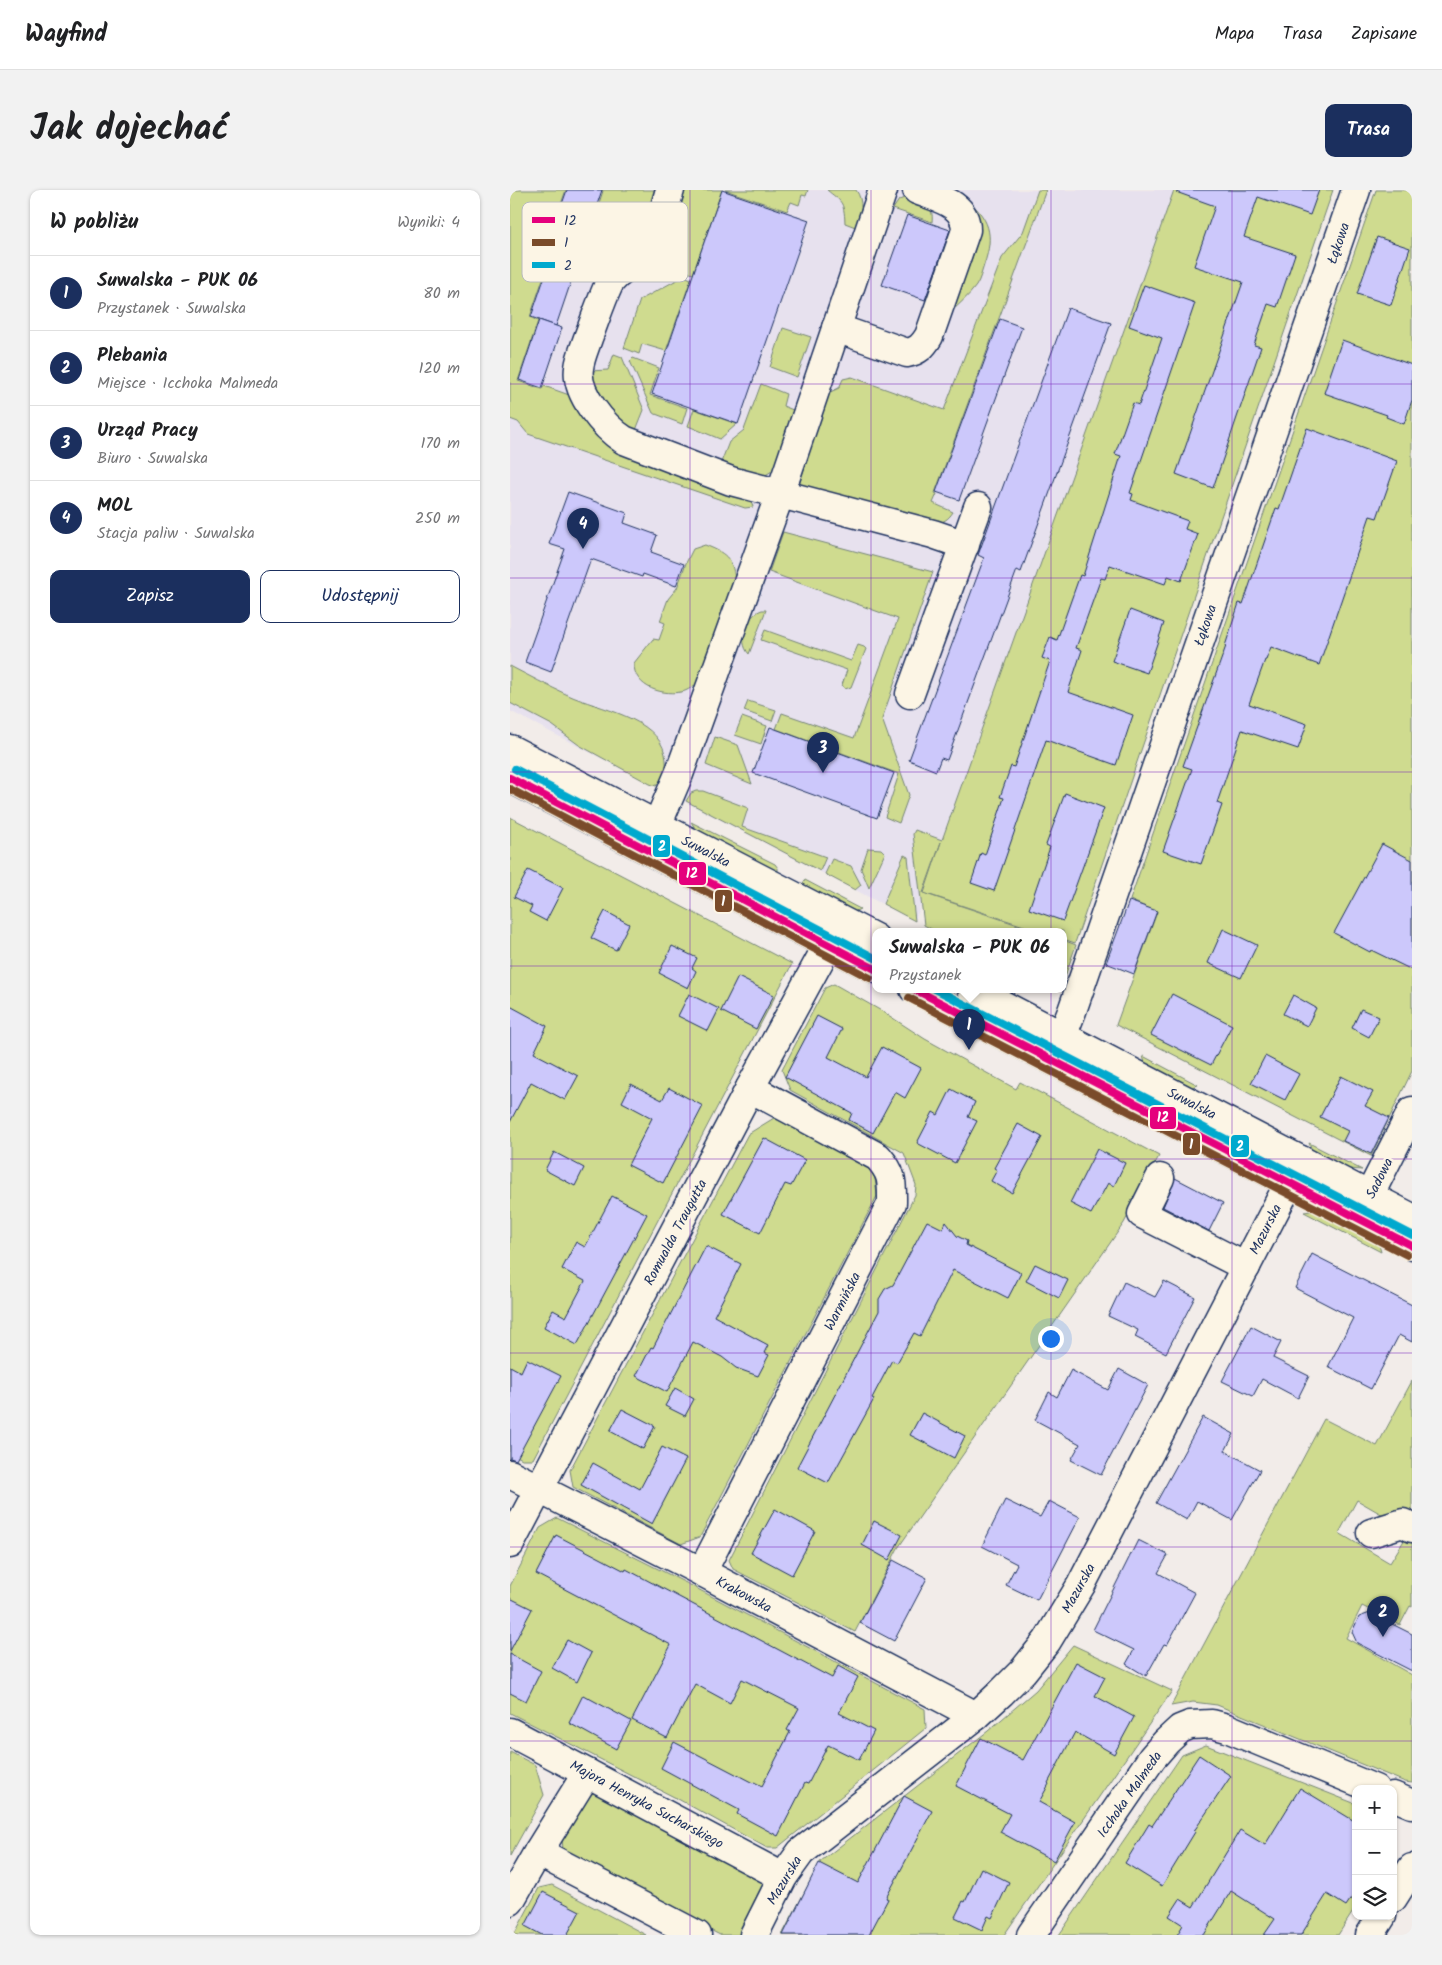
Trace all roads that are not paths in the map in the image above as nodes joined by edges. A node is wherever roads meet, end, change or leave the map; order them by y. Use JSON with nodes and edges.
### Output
{"nodes":[{"id":1,"x":670,"y":190,"type":"edge"},
{"id":2,"x":883,"y":190,"type":"edge"},
{"id":3,"x":917,"y":190,"type":"edge"},
{"id":4,"x":1356,"y":190,"type":"edge"},
{"id":5,"x":666,"y":202,"type":"edge"},
{"id":6,"x":611,"y":282,"type":"edge"},
{"id":7,"x":836,"y":328,"type":"junction"},
{"id":8,"x":780,"y":494,"type":"junction"},
{"id":9,"x":978,"y":507,"type":"dead end"},
{"id":10,"x":965,"y":545,"type":"junction"},
{"id":11,"x":910,"y":694,"type":"dead end"},
{"id":12,"x":510,"y":749,"type":"edge"},
{"id":13,"x":510,"y":778,"type":"edge"},
{"id":14,"x":652,"y":837,"type":"junction"},
{"id":15,"x":842,"y":921,"type":"junction"},
{"id":16,"x":872,"y":936,"type":"edge"},
{"id":17,"x":828,"y":945,"type":"junction"},
{"id":18,"x":872,"y":967,"type":"edge"},
{"id":19,"x":924,"y":993,"type":"edge"},
{"id":20,"x":978,"y":993,"type":"edge"},
{"id":21,"x":1058,"y":1048,"type":"junction"},
{"id":22,"x":750,"y":1088,"type":"junction"},
{"id":23,"x":1412,"y":1111,"type":"edge"},
{"id":24,"x":1295,"y":1171,"type":"junction"},
{"id":25,"x":1160,"y":1178,"type":"dead end"},
{"id":26,"x":1364,"y":1207,"type":"junction"},
{"id":27,"x":1412,"y":1218,"type":"edge"},
{"id":28,"x":1412,"y":1246,"type":"edge"},
{"id":29,"x":1246,"y":1267,"type":"junction"},
{"id":30,"x":510,"y":1474,"type":"edge"},
{"id":31,"x":539,"y":1489,"type":"junction"},
{"id":32,"x":1412,"y":1528,"type":"edge"},
{"id":33,"x":1371,"y":1533,"type":"dead end"},
{"id":34,"x":510,"y":1544,"type":"edge"},
{"id":35,"x":702,"y":1572,"type":"junction"},
{"id":36,"x":976,"y":1716,"type":"junction"},
{"id":37,"x":510,"y":1732,"type":"edge"},
{"id":38,"x":587,"y":1773,"type":"junction"},
{"id":39,"x":1365,"y":1785,"type":"edge"},
{"id":40,"x":1397,"y":1798,"type":"edge"},
{"id":41,"x":1412,"y":1804,"type":"edge"},
{"id":42,"x":538,"y":1852,"type":"junction"},
{"id":43,"x":1412,"y":1868,"type":"edge"},
{"id":44,"x":783,"y":1877,"type":"junction"},
{"id":45,"x":1397,"y":1892,"type":"edge"},
{"id":46,"x":510,"y":1901,"type":"edge"},
{"id":47,"x":1379,"y":1920,"type":"edge"},
{"id":48,"x":697,"y":1935,"type":"edge"},
{"id":49,"x":754,"y":1935,"type":"edge"},
{"id":50,"x":1031,"y":1935,"type":"edge"},
{"id":51,"x":1370,"y":1935,"type":"edge"}],
"edges":[{"from":1,"to":5,"type":"street"},
{"from":2,"to":7,"type":"street"},
{"from":3,"to":7,"type":"street"},
{"from":4,"to":21,"type":"street","name":"Łąkowa"},
{"from":6,"to":8,"type":"street"},
{"from":7,"to":8,"type":"street"},
{"from":8,"to":10,"type":"street"},
{"from":8,"to":14,"type":"street"},
{"from":9,"to":10,"type":"street"},
{"from":10,"to":11,"type":"street"},
{"from":12,"to":14,"type":"street","name":"Suwalska"},
{"from":13,"to":14,"type":"street","name":"Suwalska"},
{"from":14,"to":15,"type":"street","name":"Suwalska"},
{"from":14,"to":17,"type":"street","name":"Suwalska"},
{"from":15,"to":16,"type":"street","name":"Suwalska"},
{"from":15,"to":17,"type":"street","name":"Romualda Traugutta"},
{"from":17,"to":18,"type":"street","name":"Suwalska"},
{"from":17,"to":22,"type":"street","name":"Romualda Traugutta"},
{"from":19,"to":21,"type":"street","name":"Suwalska"},
{"from":20,"to":21,"type":"street","name":"Suwalska"},
{"from":21,"to":24,"type":"street","name":"Suwalska"},
{"from":22,"to":31,"type":"street","name":"Romualda Traugutta"},
{"from":22,"to":35,"type":"street","name":"Warmińska"},
{"from":23,"to":26,"type":"street","name":"Sadowa"},
{"from":24,"to":26,"type":"street","name":"Suwalska"},
{"from":24,"to":29,"type":"street","name":"Mazurska"},
{"from":25,"to":29,"type":"street"},
{"from":26,"to":27,"type":"street","name":"Suwalska"},
{"from":26,"to":28,"type":"street","name":"Suwalska"},
{"from":29,"to":36,"type":"street","name":"Mazurska"},
{"from":30,"to":31,"type":"street","name":"Krakowska"},
{"from":31,"to":34,"type":"street","name":"Romualda Traugutta"},
{"from":31,"to":35,"type":"street","name":"Krakowska"},
{"from":32,"to":33,"type":"street"},
{"from":35,"to":36,"type":"street","name":"Krakowska"},
{"from":36,"to":44,"type":"street","name":"Mazurska"},
{"from":37,"to":38,"type":"street","name":"Majora Henryka Sucharskiego"},
{"from":38,"to":42,"type":"street"},
{"from":38,"to":44,"type":"street","name":"Majora Henryka Sucharskiego"},
{"from":39,"to":50,"type":"street","name":"Icchoka Malmeda"},
{"from":40,"to":41,"type":"street"},
{"from":42,"to":46,"type":"street"},
{"from":42,"to":48,"type":"street"},
{"from":43,"to":45,"type":"street"},
{"from":44,"to":49,"type":"street","name":"Mazurska"},
{"from":47,"to":51,"type":"street"}]}
